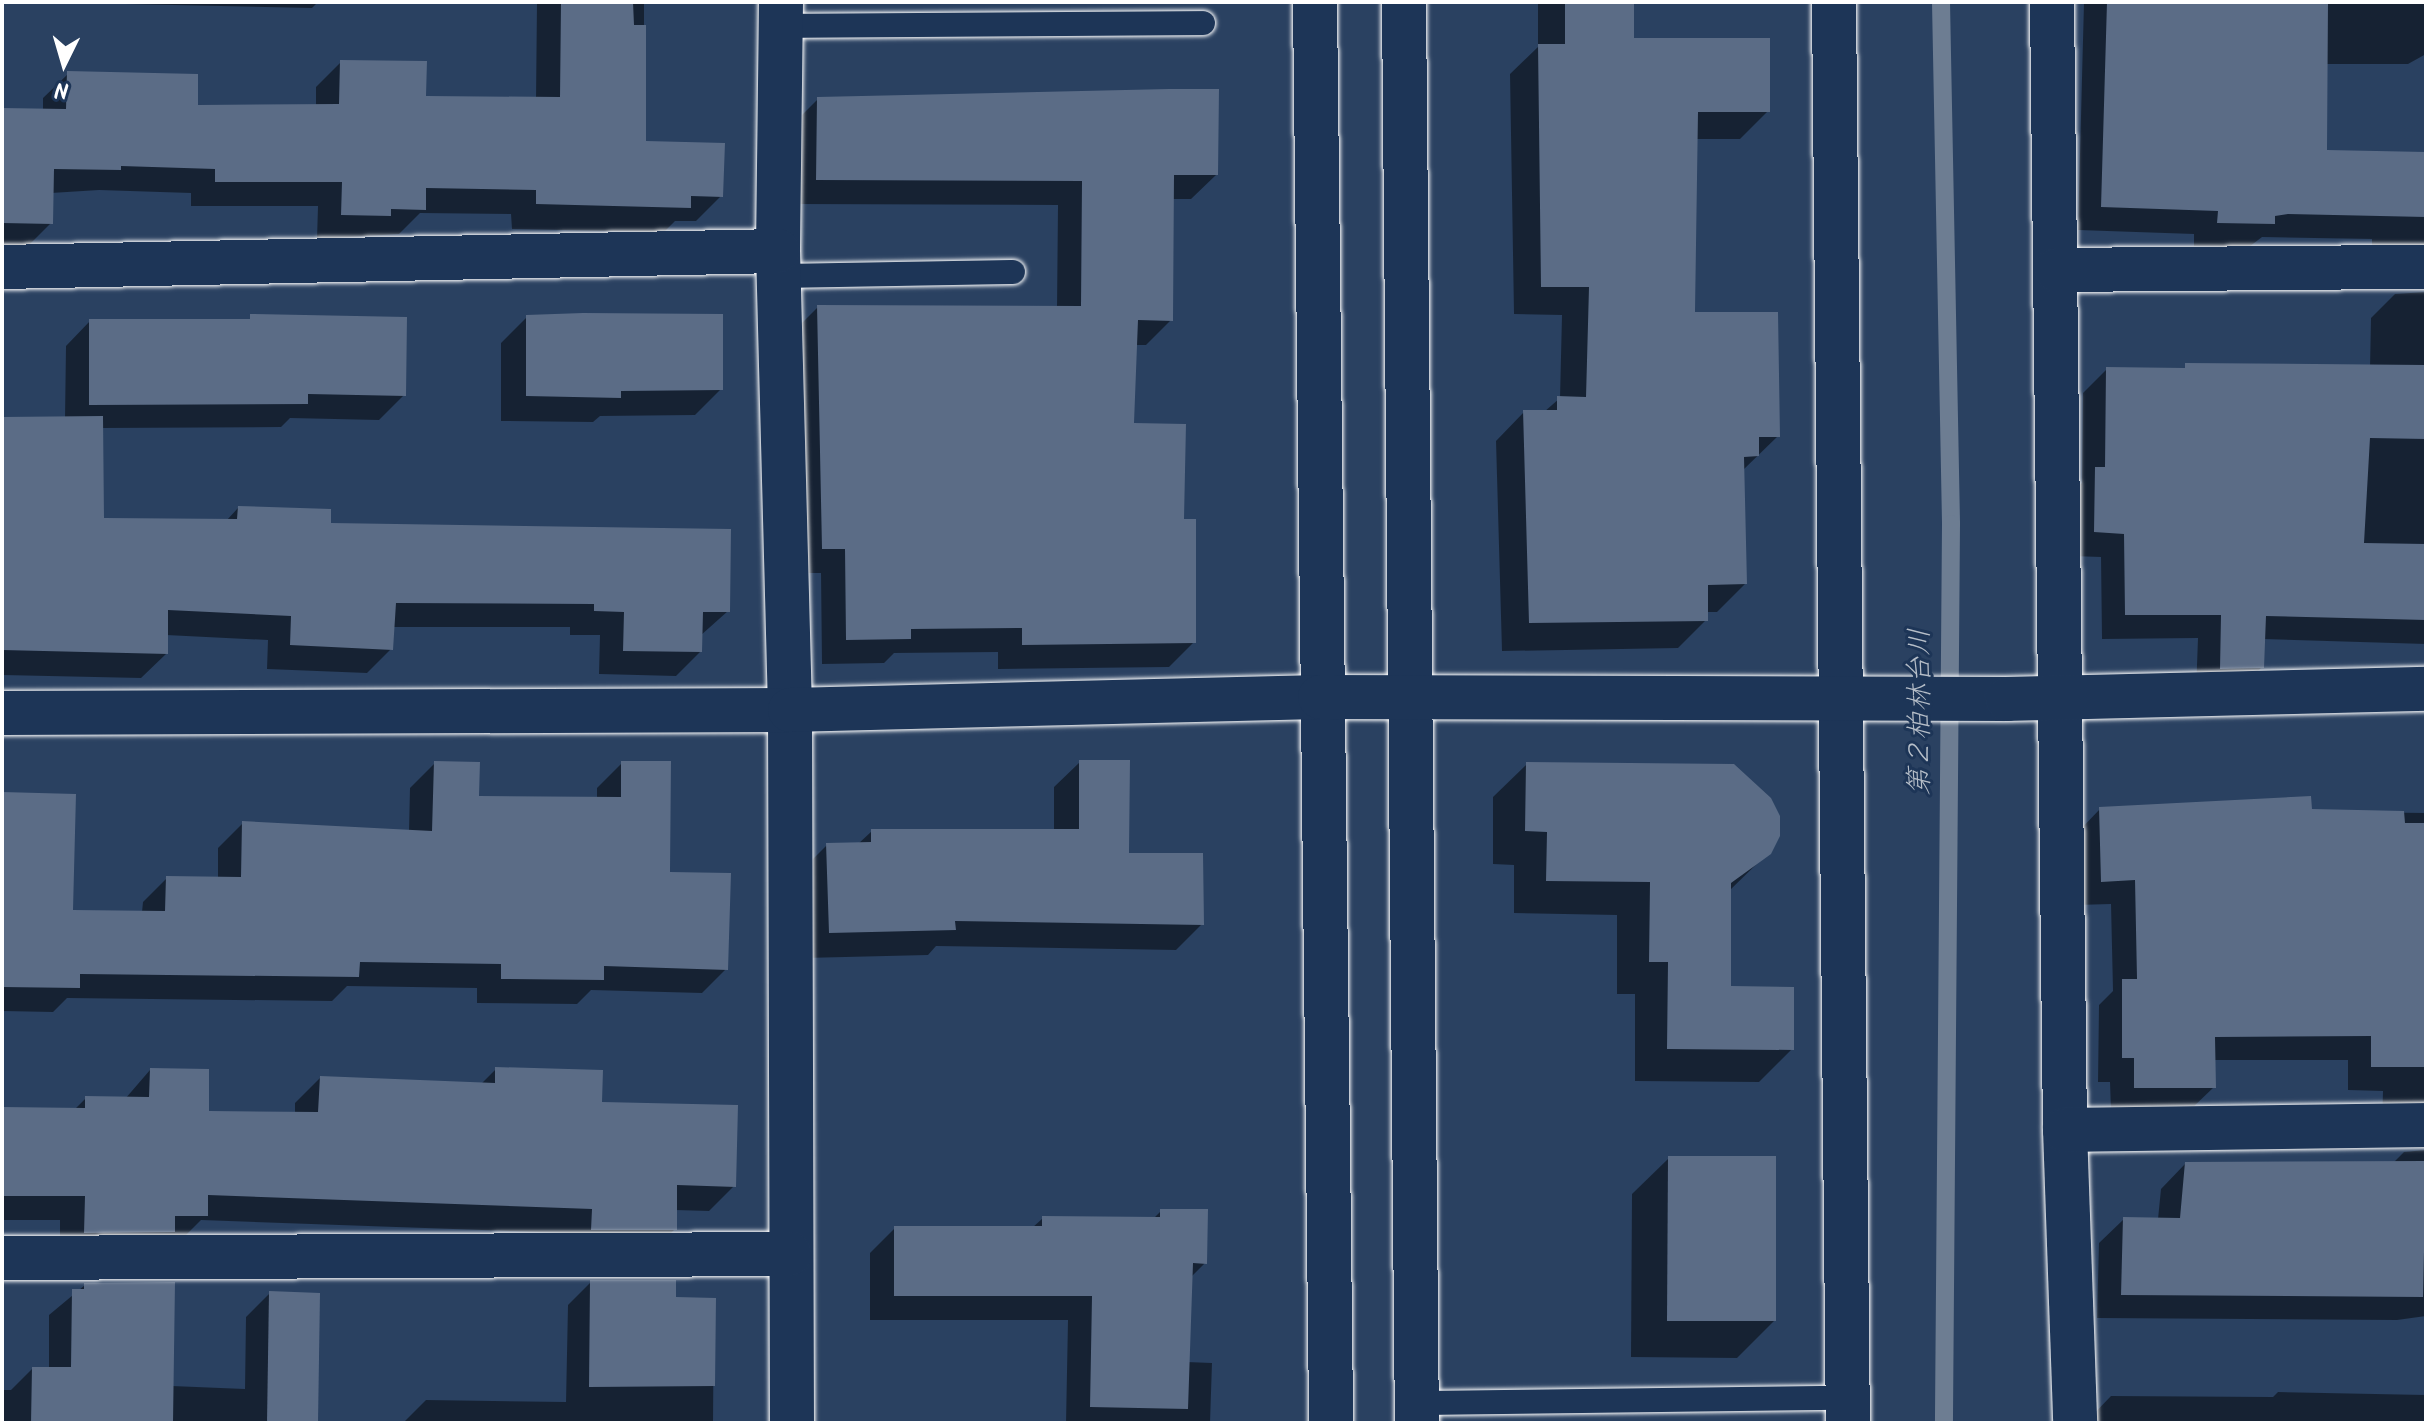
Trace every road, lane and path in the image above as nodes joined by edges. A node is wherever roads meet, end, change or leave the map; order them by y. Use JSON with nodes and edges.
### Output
{"nodes":[{"id":1,"x":1315,"y":2,"type":"edge"},
{"id":2,"x":1404,"y":2,"type":"edge"},
{"id":3,"x":1834,"y":2,"type":"edge"},
{"id":4,"x":2052,"y":2,"type":"edge"},
{"id":5,"x":781,"y":14,"type":"edge"},
{"id":6,"x":1203,"y":23,"type":"dead end"},
{"id":7,"x":779,"y":264,"type":"junction"},
{"id":8,"x":2,"y":267,"type":"edge"},
{"id":9,"x":2426,"y":267,"type":"edge"},
{"id":10,"x":2056,"y":270,"type":"junction"},
{"id":11,"x":1013,"y":272,"type":"dead end"},
{"id":12,"x":2426,"y":689,"type":"edge"},
{"id":13,"x":2060,"y":694,"type":"junction"},
{"id":14,"x":1841,"y":695,"type":"junction"},
{"id":15,"x":1320,"y":697,"type":"junction"},
{"id":16,"x":1410,"y":698,"type":"junction"},
{"id":17,"x":790,"y":710,"type":"junction"},
{"id":18,"x":2,"y":713,"type":"edge"},
{"id":19,"x":2426,"y":1125,"type":"edge"},
{"id":20,"x":2065,"y":1130,"type":"junction"},
{"id":21,"x":790,"y":1254,"type":"junction"},
{"id":22,"x":2,"y":1258,"type":"edge"},
{"id":23,"x":1848,"y":1410,"type":"edge"},
{"id":24,"x":1609,"y":1412,"type":"edge"},
{"id":25,"x":1417,"y":1413,"type":"edge"},
{"id":26,"x":792,"y":1423,"type":"edge"},
{"id":27,"x":1331,"y":1423,"type":"edge"},
{"id":28,"x":2075,"y":1423,"type":"edge"}],
"edges":[{"from":1,"to":15,"type":"street"},
{"from":2,"to":16,"type":"street"},
{"from":3,"to":14,"type":"street"},
{"from":4,"to":10,"type":"street"},
{"from":5,"to":6,"type":"lane"},
{"from":5,"to":7,"type":"street"},
{"from":7,"to":8,"type":"street"},
{"from":7,"to":11,"type":"lane"},
{"from":7,"to":17,"type":"street"},
{"from":9,"to":10,"type":"street"},
{"from":10,"to":13,"type":"street"},
{"from":12,"to":13,"type":"street"},
{"from":13,"to":14,"type":"street"},
{"from":13,"to":20,"type":"street"},
{"from":14,"to":16,"type":"street"},
{"from":14,"to":23,"type":"street"},
{"from":15,"to":16,"type":"street"},
{"from":15,"to":17,"type":"street"},
{"from":15,"to":27,"type":"street"},
{"from":16,"to":25,"type":"street"},
{"from":17,"to":18,"type":"street"},
{"from":17,"to":21,"type":"street"},
{"from":19,"to":20,"type":"street"},
{"from":20,"to":28,"type":"street"},
{"from":21,"to":22,"type":"street"},
{"from":21,"to":26,"type":"street"},
{"from":23,"to":24,"type":"lane"},
{"from":24,"to":25,"type":"lane"}]}
